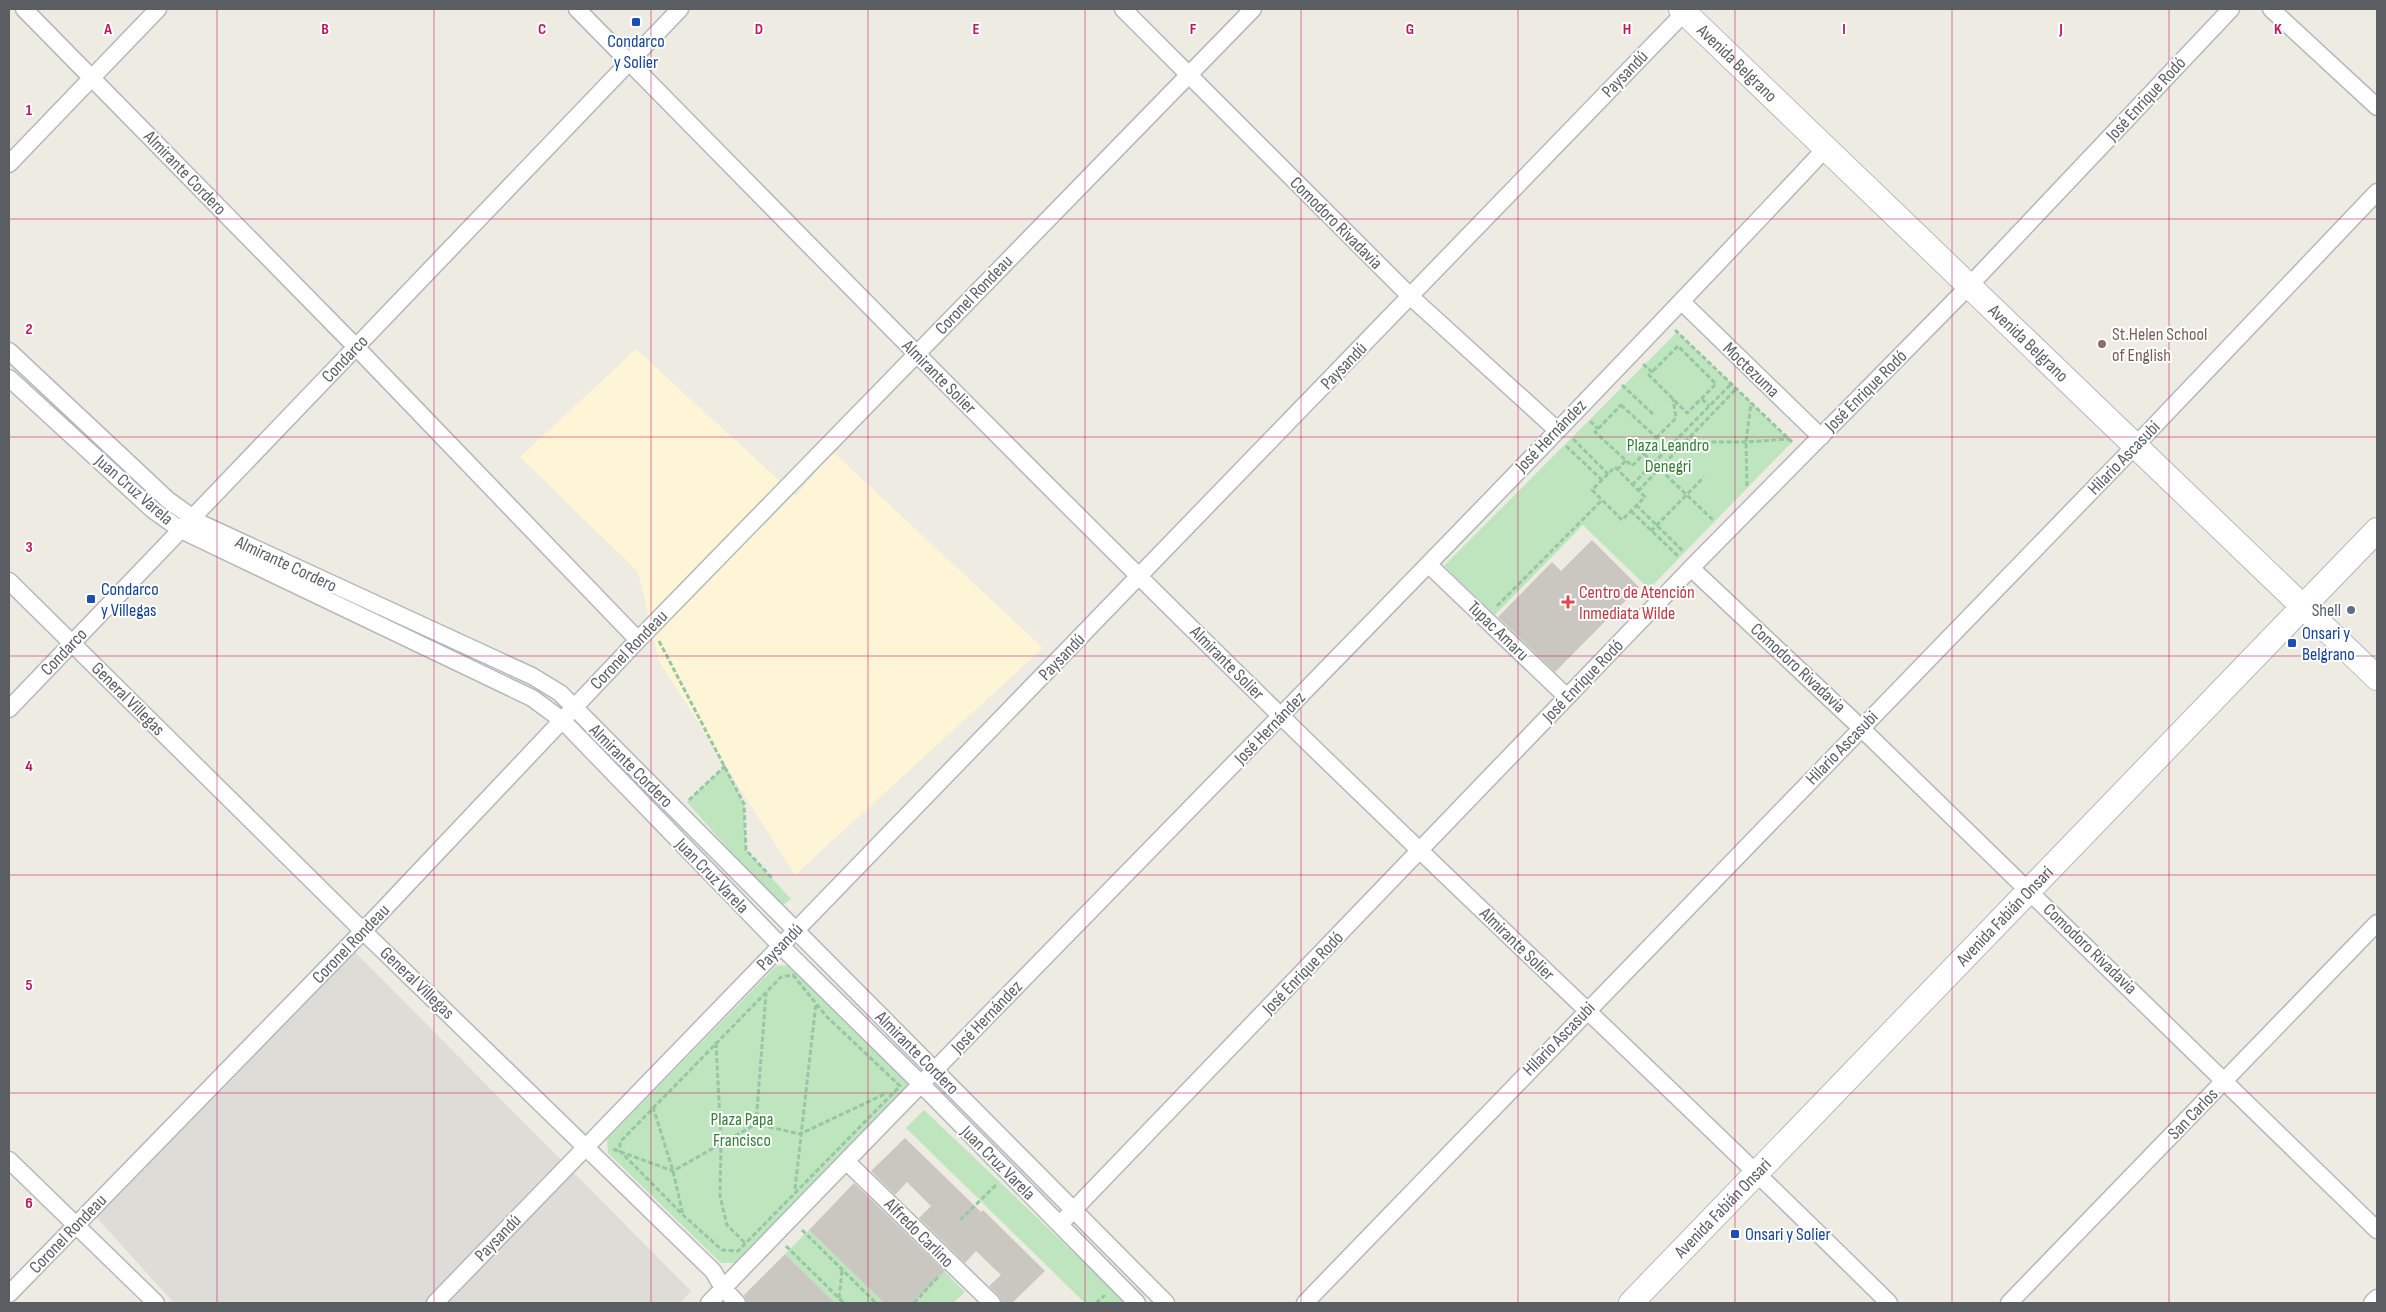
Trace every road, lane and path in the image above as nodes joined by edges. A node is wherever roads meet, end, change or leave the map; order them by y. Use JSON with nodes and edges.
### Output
{"nodes":[{"id":1,"x":24,"y":9,"type":"edge"},
{"id":2,"x":158,"y":9,"type":"edge"},
{"id":3,"x":577,"y":9,"type":"edge"},
{"id":4,"x":680,"y":9,"type":"edge"},
{"id":5,"x":1123,"y":9,"type":"edge"},
{"id":6,"x":1253,"y":9,"type":"edge"},
{"id":7,"x":2231,"y":9,"type":"edge"},
{"id":8,"x":2272,"y":9,"type":"edge"},
{"id":9,"x":1684,"y":10,"type":"edge"},
{"id":10,"x":629,"y":62,"type":"junction"},
{"id":11,"x":1189,"y":76,"type":"junction"},
{"id":12,"x":92,"y":78,"type":"junction"},
{"id":13,"x":2377,"y":107,"type":"edge"},
{"id":14,"x":1826,"y":148,"type":"junction"},
{"id":15,"x":9,"y":164,"type":"edge"},
{"id":16,"x":2377,"y":192,"type":"edge"},
{"id":17,"x":1969,"y":286,"type":"junction"},
{"id":18,"x":1411,"y":297,"type":"junction"},
{"id":19,"x":1682,"y":302,"type":"junction"},
{"id":20,"x":1664,"y":320,"type":"junction"},
{"id":21,"x":356,"y":347,"type":"junction"},
{"id":22,"x":9,"y":351,"type":"edge"},
{"id":23,"x":916,"y":355,"type":"junction"},
{"id":24,"x":1611,"y":375,"type":"junction"},
{"id":25,"x":9,"y":378,"type":"edge"},
{"id":26,"x":1731,"y":384,"type":"junction"},
{"id":27,"x":1736,"y":389,"type":"junction"},
{"id":28,"x":1673,"y":398,"type":"junction"},
{"id":29,"x":1702,"y":398,"type":"junction"},
{"id":30,"x":1751,"y":403,"type":"junction"},
{"id":31,"x":1710,"y":406,"type":"junction"},
{"id":32,"x":1654,"y":415,"type":"dead end"},
{"id":33,"x":1557,"y":430,"type":"junction"},
{"id":34,"x":1820,"y":437,"type":"junction"},
{"id":35,"x":1656,"y":438,"type":"junction"},
{"id":36,"x":1789,"y":439,"type":"junction"},
{"id":37,"x":1674,"y":442,"type":"junction"},
{"id":38,"x":1746,"y":442,"type":"junction"},
{"id":39,"x":1684,"y":443,"type":"junction"},
{"id":40,"x":2136,"y":445,"type":"junction"},
{"id":41,"x":1644,"y":454,"type":"junction"},
{"id":42,"x":1804,"y":454,"type":"junction"},
{"id":43,"x":1626,"y":460,"type":"junction"},
{"id":44,"x":1653,"y":463,"type":"junction"},
{"id":45,"x":1660,"y":469,"type":"junction"},
{"id":46,"x":1617,"y":470,"type":"junction"},
{"id":47,"x":1608,"y":474,"type":"junction"},
{"id":48,"x":1704,"y":477,"type":"dead end"},
{"id":49,"x":1602,"y":480,"type":"junction"},
{"id":50,"x":1632,"y":485,"type":"junction"},
{"id":51,"x":1638,"y":491,"type":"junction"},
{"id":52,"x":1686,"y":494,"type":"junction"},
{"id":53,"x":1602,"y":500,"type":"junction"},
{"id":54,"x":1636,"y":505,"type":"junction"},
{"id":55,"x":1630,"y":511,"type":"junction"},
{"id":56,"x":1747,"y":511,"type":"junction"},
{"id":57,"x":192,"y":518,"type":"junction"},
{"id":58,"x":1657,"y":525,"type":"junction"},
{"id":59,"x":180,"y":530,"type":"junction"},
{"id":60,"x":2377,"y":530,"type":"edge"},
{"id":61,"x":1651,"y":531,"type":"junction"},
{"id":62,"x":1726,"y":533,"type":"junction"},
{"id":63,"x":1429,"y":565,"type":"junction"},
{"id":64,"x":1694,"y":566,"type":"junction"},
{"id":65,"x":1140,"y":577,"type":"junction"},
{"id":66,"x":9,"y":581,"type":"edge"},
{"id":67,"x":2304,"y":607,"type":"junction"},
{"id":68,"x":1486,"y":618,"type":"junction"},
{"id":69,"x":644,"y":634,"type":"junction"},
{"id":70,"x":72,"y":644,"type":"junction"},
{"id":71,"x":2377,"y":678,"type":"edge"},
{"id":72,"x":1567,"y":697,"type":"junction"},
{"id":73,"x":574,"y":708,"type":"junction"},
{"id":74,"x":9,"y":709,"type":"edge"},
{"id":75,"x":1281,"y":716,"type":"junction"},
{"id":76,"x":562,"y":720,"type":"junction"},
{"id":77,"x":1861,"y":728,"type":"junction"},
{"id":78,"x":724,"y":766,"type":"junction"},
{"id":79,"x":687,"y":802,"type":"dead end"},
{"id":80,"x":1420,"y":852,"type":"junction"},
{"id":81,"x":778,"y":885,"type":"dead end"},
{"id":82,"x":2028,"y":890,"type":"junction"},
{"id":83,"x":2377,"y":923,"type":"edge"},
{"id":84,"x":363,"y":931,"type":"junction"},
{"id":85,"x":795,"y":931,"type":"junction"},
{"id":86,"x":781,"y":946,"type":"junction"},
{"id":87,"x":766,"y":993,"type":"junction"},
{"id":88,"x":816,"y":1003,"type":"junction"},
{"id":89,"x":1587,"y":1010,"type":"junction"},
{"id":90,"x":716,"y":1043,"type":"junction"},
{"id":91,"x":934,"y":1071,"type":"junction"},
{"id":92,"x":2226,"y":1080,"type":"junction"},
{"id":93,"x":918,"y":1082,"type":"junction"},
{"id":94,"x":900,"y":1086,"type":"junction"},
{"id":95,"x":654,"y":1107,"type":"junction"},
{"id":96,"x":756,"y":1124,"type":"junction"},
{"id":97,"x":800,"y":1134,"type":"junction"},
{"id":98,"x":721,"y":1142,"type":"junction"},
{"id":99,"x":585,"y":1146,"type":"junction"},
{"id":100,"x":610,"y":1148,"type":"dead end"},
{"id":101,"x":620,"y":1151,"type":"junction"},
{"id":102,"x":9,"y":1160,"type":"edge"},
{"id":103,"x":848,"y":1162,"type":"junction"},
{"id":104,"x":673,"y":1171,"type":"junction"},
{"id":105,"x":1758,"y":1172,"type":"junction"},
{"id":106,"x":1008,"y":1173,"type":"junction"},
{"id":107,"x":795,"y":1193,"type":"junction"},
{"id":108,"x":1073,"y":1210,"type":"junction"},
{"id":109,"x":684,"y":1215,"type":"junction"},
{"id":110,"x":791,"y":1219,"type":"junction"},
{"id":111,"x":960,"y":1220,"type":"dead end"},
{"id":112,"x":1060,"y":1224,"type":"junction"},
{"id":113,"x":76,"y":1225,"type":"junction"},
{"id":114,"x":2377,"y":1230,"type":"edge"},
{"id":115,"x":775,"y":1235,"type":"junction"},
{"id":116,"x":746,"y":1243,"type":"junction"},
{"id":117,"x":950,"y":1264,"type":"junction"},
{"id":118,"x":842,"y":1270,"type":"junction"},
{"id":119,"x":723,"y":1288,"type":"junction"},
{"id":120,"x":9,"y":1294,"type":"edge"},
{"id":121,"x":838,"y":1298,"type":"junction"},
{"id":122,"x":2377,"y":1298,"type":"edge"},
{"id":123,"x":156,"y":1303,"type":"edge"},
{"id":124,"x":435,"y":1303,"type":"edge"},
{"id":125,"x":709,"y":1303,"type":"edge"},
{"id":126,"x":737,"y":1303,"type":"edge"},
{"id":127,"x":844,"y":1303,"type":"edge"},
{"id":128,"x":876,"y":1303,"type":"edge"},
{"id":129,"x":914,"y":1303,"type":"edge"},
{"id":130,"x":992,"y":1303,"type":"edge"},
{"id":131,"x":1137,"y":1303,"type":"edge"},
{"id":132,"x":1166,"y":1303,"type":"edge"},
{"id":133,"x":1305,"y":1303,"type":"edge"},
{"id":134,"x":1631,"y":1303,"type":"edge"},
{"id":135,"x":1889,"y":1303,"type":"edge"},
{"id":136,"x":2009,"y":1303,"type":"edge"},
{"id":137,"x":2372,"y":1303,"type":"edge"}],
"edges":[{"from":1,"to":12,"type":"street","name":"Almirante Cordero"},
{"from":2,"to":12,"type":"street"},
{"from":3,"to":10,"type":"street","name":"Almirante Solier"},
{"from":4,"to":10,"type":"street","name":"Condarco"},
{"from":5,"to":11,"type":"street","name":"Comodoro Rivadavia"},
{"from":6,"to":11,"type":"street","name":"Coronel Rondeau"},
{"from":7,"to":17,"type":"street","name":"José Enrique Rodó"},
{"from":8,"to":13,"type":"street"},
{"from":9,"to":14,"type":"street","name":"Avenida Belgrano"},
{"from":9,"to":18,"type":"street","name":"Paysandú"},
{"from":10,"to":21,"type":"street","name":"Condarco"},
{"from":10,"to":23,"type":"street","name":"Almirante Solier"},
{"from":11,"to":18,"type":"street","name":"Comodoro Rivadavia"},
{"from":11,"to":23,"type":"street","name":"Coronel Rondeau"},
{"from":12,"to":15,"type":"street"},
{"from":12,"to":21,"type":"street","name":"Almirante Cordero"},
{"from":14,"to":17,"type":"street","name":"Avenida Belgrano"},
{"from":14,"to":19,"type":"street","name":"José Hernández"},
{"from":16,"to":40,"type":"street","name":"Hilario Ascasubi"},
{"from":17,"to":34,"type":"street","name":"José Enrique Rodó"},
{"from":17,"to":40,"type":"street","name":"Avenida Belgrano"},
{"from":18,"to":33,"type":"street","name":"Comodoro Rivadavia"},
{"from":18,"to":65,"type":"street","name":"Paysandú"},
{"from":19,"to":20,"type":"street","name":"José Hernández"},
{"from":19,"to":34,"type":"street","name":"Moctezuma"},
{"from":20,"to":24,"type":"street","name":"José Hernández"},
{"from":20,"to":26,"type":"path"},
{"from":21,"to":57,"type":"street","name":"Condarco"},
{"from":21,"to":69,"type":"street","name":"Almirante Cordero"},
{"from":22,"to":57,"type":"street","name":"Almirante Cordero"},
{"from":23,"to":65,"type":"street","name":"Almirante Solier"},
{"from":23,"to":69,"type":"street","name":"Coronel Rondeau"},
{"from":24,"to":32,"type":"path"},
{"from":24,"to":33,"type":"street","name":"José Hernández"},
{"from":25,"to":59,"type":"street","name":"Juan Cruz Varela"},
{"from":26,"to":27,"type":"path"},
{"from":26,"to":31,"type":"path"},
{"from":27,"to":30,"type":"path"},
{"from":27,"to":39,"type":"path"},
{"from":28,"to":29,"type":"path"},
{"from":28,"to":29,"type":"path"},
{"from":28,"to":35,"type":"path"},
{"from":29,"to":31,"type":"path"},
{"from":30,"to":36,"type":"path"},
{"from":30,"to":38,"type":"path"},
{"from":31,"to":37,"type":"path"},
{"from":33,"to":47,"type":"path"},
{"from":33,"to":49,"type":"path"},
{"from":33,"to":63,"type":"street","name":"José Hernández"},
{"from":34,"to":36,"type":"path"},
{"from":34,"to":42,"type":"street","name":"José Enrique Rodó"},
{"from":35,"to":41,"type":"path"},
{"from":35,"to":43,"type":"path"},
{"from":36,"to":38,"type":"path"},
{"from":36,"to":42,"type":"path"},
{"from":37,"to":39,"type":"path"},
{"from":37,"to":44,"type":"path"},
{"from":38,"to":39,"type":"path"},
{"from":38,"to":56,"type":"path"},
{"from":39,"to":45,"type":"path"},
{"from":40,"to":67,"type":"street","name":"Avenida Belgrano"},
{"from":40,"to":77,"type":"street","name":"Hilario Ascasubi"},
{"from":41,"to":43,"type":"path"},
{"from":41,"to":44,"type":"path"},
{"from":42,"to":56,"type":"street","name":"José Enrique Rodó"},
{"from":43,"to":46,"type":"path"},
{"from":44,"to":45,"type":"path"},
{"from":44,"to":50,"type":"path"},
{"from":45,"to":51,"type":"path"},
{"from":45,"to":52,"type":"path"},
{"from":46,"to":47,"type":"path"},
{"from":46,"to":50,"type":"path"},
{"from":47,"to":49,"type":"path"},
{"from":48,"to":52,"type":"path"},
{"from":49,"to":53,"type":"path"},
{"from":50,"to":51,"type":"path"},
{"from":51,"to":54,"type":"path"},
{"from":52,"to":58,"type":"path"},
{"from":52,"to":62,"type":"path"},
{"from":53,"to":55,"type":"path"},
{"from":53,"to":68,"type":"path"},
{"from":54,"to":55,"type":"path"},
{"from":54,"to":58,"type":"path"},
{"from":55,"to":61,"type":"path"},
{"from":56,"to":62,"type":"street","name":"José Enrique Rodó"},
{"from":57,"to":59,"type":"street","name":"Condarco"},
{"from":57,"to":73,"type":"street","name":"Almirante Cordero"},
{"from":58,"to":61,"type":"path"},
{"from":58,"to":64,"type":"path"},
{"from":59,"to":70,"type":"street","name":"Condarco"},
{"from":59,"to":76,"type":"street","name":"Juan Cruz Varela"},
{"from":60,"to":67,"type":"street","name":"Avenida Fabián Onsari"},
{"from":61,"to":64,"type":"path"},
{"from":62,"to":64,"type":"street","name":"José Enrique Rodó"},
{"from":63,"to":68,"type":"street","name":"Tupac Amaru"},
{"from":63,"to":75,"type":"street","name":"José Hernández"},
{"from":64,"to":72,"type":"street","name":"José Enrique Rodó"},
{"from":64,"to":77,"type":"street","name":"Comodoro Rivadavia"},
{"from":65,"to":75,"type":"street","name":"Almirante Solier"},
{"from":65,"to":85,"type":"street","name":"Paysandú"},
{"from":66,"to":70,"type":"street","name":"General Villegas"},
{"from":67,"to":71,"type":"street","name":"Avenida Belgrano"},
{"from":67,"to":82,"type":"street","name":"Avenida Fabián Onsari"},
{"from":68,"to":72,"type":"street","name":"Tupac Amaru"},
{"from":69,"to":73,"type":"street","name":"Coronel Rondeau"},
{"from":69,"to":78,"type":"path"},
{"from":70,"to":74,"type":"street","name":"Condarco"},
{"from":70,"to":84,"type":"street","name":"General Villegas"},
{"from":72,"to":80,"type":"street","name":"José Enrique Rodó"},
{"from":73,"to":76,"type":"street","name":"Coronel Rondeau"},
{"from":73,"to":85,"type":"street","name":"Almirante Cordero"},
{"from":75,"to":80,"type":"street","name":"Almirante Solier"},
{"from":75,"to":91,"type":"street","name":"José Hernández"},
{"from":76,"to":84,"type":"street","name":"Coronel Rondeau"},
{"from":76,"to":86,"type":"street","name":"Juan Cruz Varela"},
{"from":77,"to":82,"type":"street","name":"Comodoro Rivadavia"},
{"from":77,"to":89,"type":"street","name":"Hilario Ascasubi"},
{"from":78,"to":79,"type":"path"},
{"from":78,"to":81,"type":"path"},
{"from":80,"to":89,"type":"street","name":"Almirante Solier"},
{"from":80,"to":108,"type":"street","name":"José Enrique Rodó"},
{"from":82,"to":92,"type":"street","name":"Comodoro Rivadavia"},
{"from":82,"to":105,"type":"street","name":"Avenida Fabián Onsari"},
{"from":83,"to":92,"type":"street","name":"San Carlos"},
{"from":84,"to":99,"type":"street","name":"General Villegas"},
{"from":84,"to":113,"type":"street","name":"Coronel Rondeau"},
{"from":85,"to":86,"type":"street","name":"Paysandú"},
{"from":85,"to":91,"type":"street","name":"Almirante Cordero"},
{"from":86,"to":93,"type":"street","name":"Juan Cruz Varela"},
{"from":86,"to":99,"type":"street","name":"Paysandú"},
{"from":87,"to":88,"type":"path"},
{"from":87,"to":90,"type":"path"},
{"from":87,"to":96,"type":"path"},
{"from":88,"to":94,"type":"path"},
{"from":88,"to":97,"type":"path"},
{"from":89,"to":105,"type":"street","name":"Almirante Solier"},
{"from":89,"to":133,"type":"street","name":"Hilario Ascasubi"},
{"from":90,"to":95,"type":"path"},
{"from":90,"to":98,"type":"path"},
{"from":91,"to":93,"type":"street","name":"José Hernández"},
{"from":91,"to":108,"type":"street","name":"Almirante Cordero"},
{"from":92,"to":114,"type":"street","name":"Comodoro Rivadavia"},
{"from":92,"to":136,"type":"street","name":"San Carlos"},
{"from":93,"to":94,"type":"path"},
{"from":93,"to":103,"type":"street","name":"José Hernández"},
{"from":93,"to":106,"type":"street","name":"Juan Cruz Varela"},
{"from":94,"to":97,"type":"path"},
{"from":94,"to":107,"type":"path"},
{"from":95,"to":101,"type":"path"},
{"from":95,"to":104,"type":"path"},
{"from":96,"to":97,"type":"path"},
{"from":96,"to":98,"type":"path"},
{"from":97,"to":107,"type":"path"},
{"from":98,"to":104,"type":"path"},
{"from":98,"to":116,"type":"path"},
{"from":99,"to":119,"type":"street","name":"General Villegas"},
{"from":99,"to":124,"type":"street","name":"Paysandú"},
{"from":100,"to":101,"type":"path"},
{"from":101,"to":104,"type":"path"},
{"from":101,"to":109,"type":"path"},
{"from":102,"to":113,"type":"street"},
{"from":103,"to":110,"type":"street","name":"José Hernández"},
{"from":103,"to":117,"type":"street","name":"Alfredo Carlino"},
{"from":104,"to":109,"type":"path"},
{"from":105,"to":134,"type":"street","name":"Avenida Fabián Onsari"},
{"from":105,"to":135,"type":"street","name":"Almirante Solier"},
{"from":106,"to":111,"type":"path"},
{"from":106,"to":112,"type":"street","name":"Juan Cruz Varela"},
{"from":107,"to":116,"type":"path"},
{"from":108,"to":112,"type":"street","name":"José Enrique Rodó"},
{"from":108,"to":132,"type":"street","name":"Almirante Cordero"},
{"from":109,"to":116,"type":"path"},
{"from":110,"to":115,"type":"street","name":"José Hernández"},
{"from":110,"to":118,"type":"path"},
{"from":112,"to":131,"type":"street","name":"Juan Cruz Varela"},
{"from":113,"to":120,"type":"street","name":"Coronel Rondeau"},
{"from":113,"to":123,"type":"street"},
{"from":115,"to":119,"type":"street","name":"José Hernández"},
{"from":115,"to":121,"type":"path"},
{"from":117,"to":129,"type":"path"},
{"from":117,"to":130,"type":"street","name":"Alfredo Carlino"},
{"from":118,"to":121,"type":"path"},
{"from":118,"to":128,"type":"path"},
{"from":119,"to":125,"type":"street","name":"José Hernández"},
{"from":119,"to":126,"type":"street","name":"General Villegas"},
{"from":121,"to":127,"type":"path"},
{"from":122,"to":137,"type":"street"}]}
